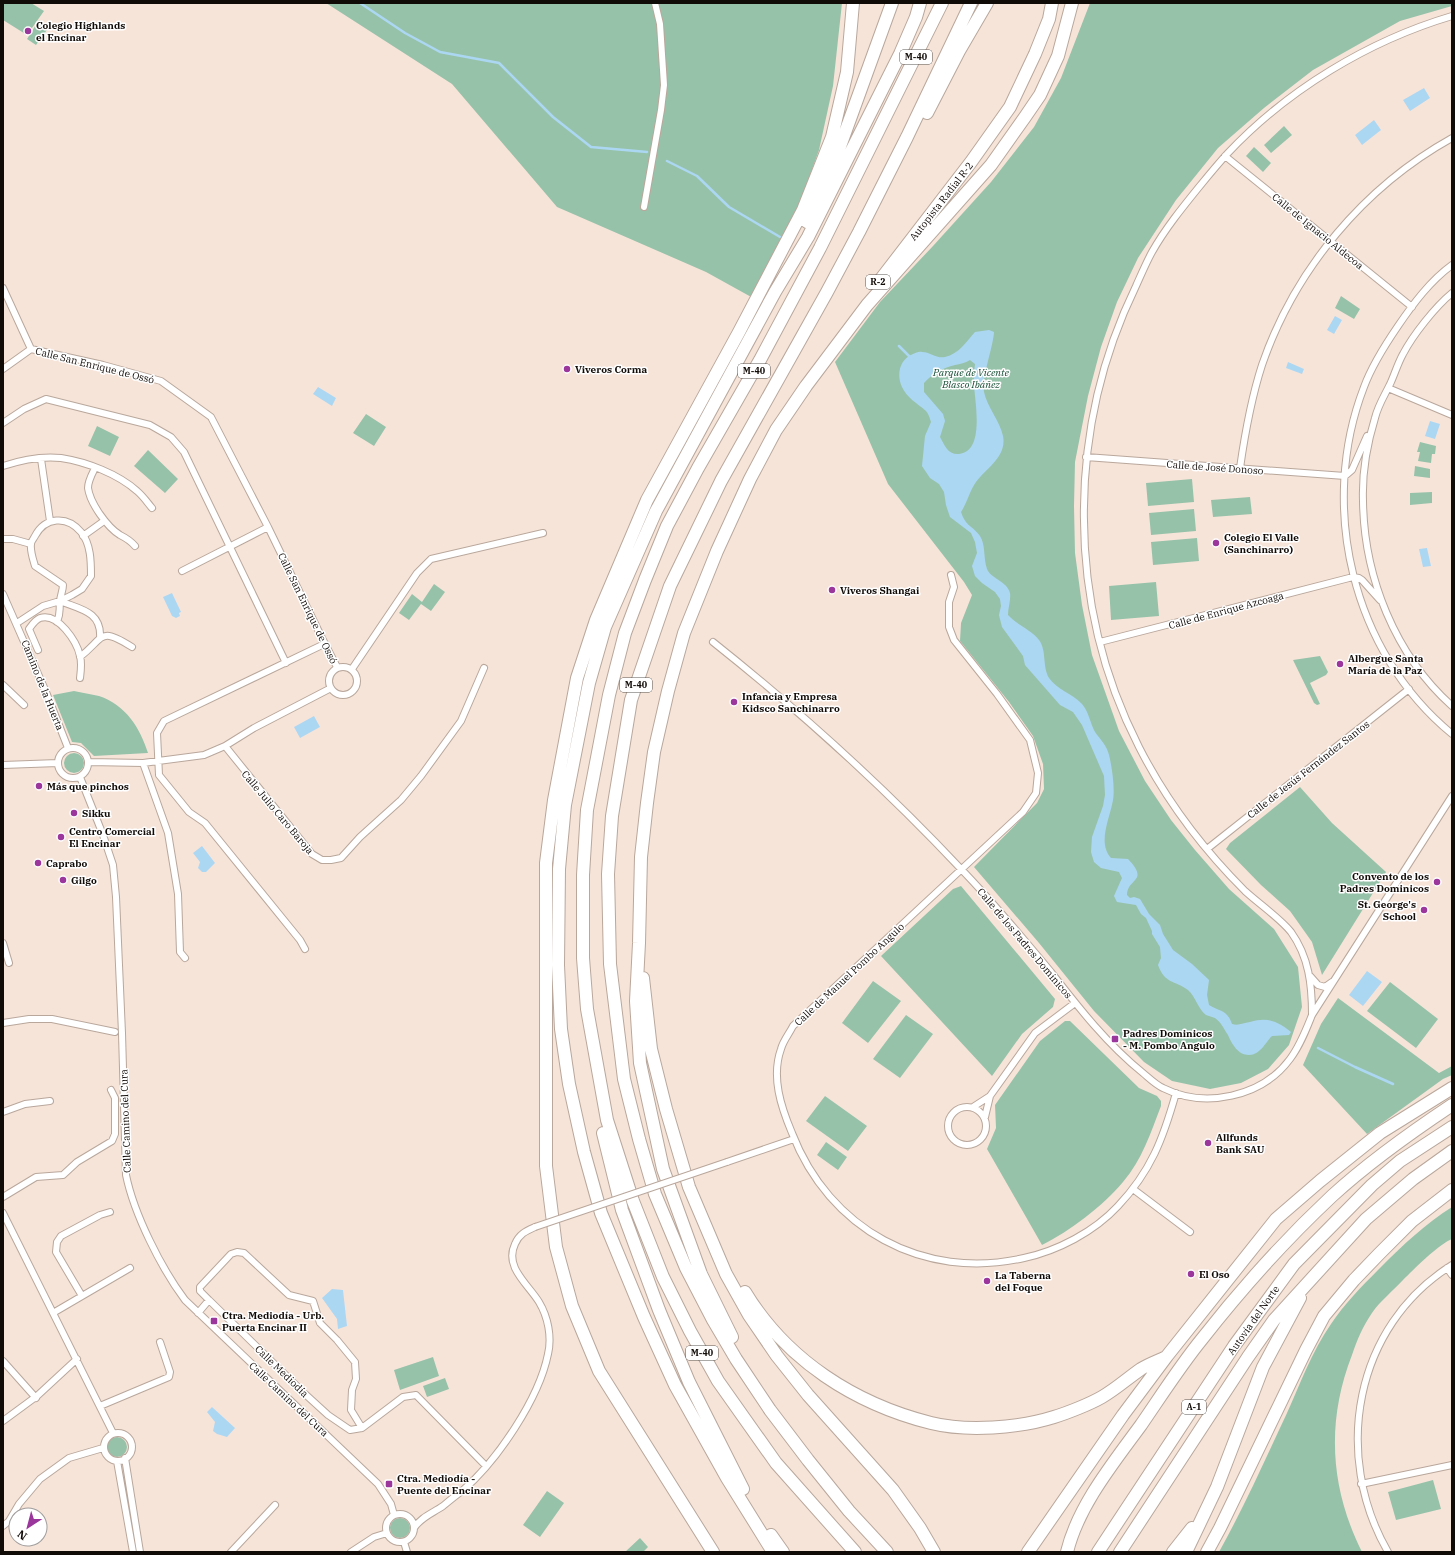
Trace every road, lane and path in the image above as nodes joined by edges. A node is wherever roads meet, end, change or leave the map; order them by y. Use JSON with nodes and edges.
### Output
{"nodes":[{"id":1,"x":655,"y":3,"type":"edge"},
{"id":2,"x":853,"y":3,"type":"edge"},
{"id":3,"x":892,"y":3,"type":"edge"},
{"id":4,"x":920,"y":3,"type":"edge"},
{"id":5,"x":928,"y":3,"type":"edge"},
{"id":6,"x":942,"y":3,"type":"edge"},
{"id":7,"x":971,"y":3,"type":"edge"},
{"id":8,"x":987,"y":3,"type":"edge"},
{"id":9,"x":1052,"y":3,"type":"edge"},
{"id":10,"x":1072,"y":3,"type":"edge"},
{"id":11,"x":1079,"y":3,"type":"edge"},
{"id":12,"x":1452,"y":16,"type":"edge"},
{"id":13,"x":1058,"y":56,"type":"junction"},
{"id":14,"x":889,"y":112,"type":"junction"},
{"id":15,"x":907,"y":137,"type":"junction"},
{"id":16,"x":1452,"y":138,"type":"edge"},
{"id":17,"x":1225,"y":156,"type":"junction"},
{"id":18,"x":644,"y":207,"type":"dead end"},
{"id":19,"x":1330,"y":241,"type":"junction"},
{"id":20,"x":1452,"y":265,"type":"edge"},
{"id":21,"x":3,"y":288,"type":"edge"},
{"id":22,"x":775,"y":292,"type":"junction"},
{"id":23,"x":1452,"y":293,"type":"edge"},
{"id":24,"x":1412,"y":307,"type":"junction"},
{"id":25,"x":30,"y":349,"type":"junction"},
{"id":26,"x":3,"y":369,"type":"edge"},
{"id":27,"x":806,"y":386,"type":"junction"},
{"id":28,"x":1388,"y":388,"type":"junction"},
{"id":29,"x":1452,"y":415,"type":"edge"},
{"id":30,"x":1375,"y":416,"type":"junction"},
{"id":31,"x":3,"y":423,"type":"edge"},
{"id":32,"x":1086,"y":457,"type":"junction"},
{"id":33,"x":41,"y":459,"type":"junction"},
{"id":34,"x":3,"y":466,"type":"edge"},
{"id":35,"x":95,"y":468,"type":"junction"},
{"id":36,"x":1240,"y":468,"type":"junction"},
{"id":37,"x":1345,"y":476,"type":"junction"},
{"id":38,"x":152,"y":508,"type":"dead end"},
{"id":39,"x":50,"y":521,"type":"junction"},
{"id":40,"x":104,"y":521,"type":"junction"},
{"id":41,"x":268,"y":527,"type":"junction"},
{"id":42,"x":544,"y":533,"type":"dead end"},
{"id":43,"x":83,"y":536,"type":"junction"},
{"id":44,"x":3,"y":539,"type":"edge"},
{"id":45,"x":31,"y":544,"type":"junction"},
{"id":46,"x":135,"y":546,"type":"dead end"},
{"id":47,"x":229,"y":546,"type":"junction"},
{"id":48,"x":182,"y":571,"type":"dead end"},
{"id":49,"x":951,"y":575,"type":"dead end"},
{"id":50,"x":1353,"y":577,"type":"junction"},
{"id":51,"x":4,"y":598,"type":"edge"},
{"id":52,"x":60,"y":601,"type":"junction"},
{"id":53,"x":1382,"y":602,"type":"junction"},
{"id":54,"x":57,"y":622,"type":"junction"},
{"id":55,"x":17,"y":623,"type":"junction"},
{"id":56,"x":100,"y":638,"type":"junction"},
{"id":57,"x":713,"y":642,"type":"dead end"},
{"id":58,"x":1100,"y":642,"type":"junction"},
{"id":59,"x":320,"y":646,"type":"dead end"},
{"id":60,"x":132,"y":647,"type":"dead end"},
{"id":61,"x":38,"y":650,"type":"dead end"},
{"id":62,"x":80,"y":657,"type":"junction"},
{"id":63,"x":286,"y":663,"type":"junction"},
{"id":64,"x":337,"y":667,"type":"junction"},
{"id":65,"x":484,"y":668,"type":"dead end"},
{"id":66,"x":352,"y":669,"type":"junction"},
{"id":67,"x":80,"y":678,"type":"dead end"},
{"id":68,"x":3,"y":685,"type":"edge"},
{"id":69,"x":330,"y":688,"type":"junction"},
{"id":70,"x":1409,"y":689,"type":"junction"},
{"id":71,"x":24,"y":705,"type":"dead end"},
{"id":72,"x":1452,"y":706,"type":"edge"},
{"id":73,"x":1452,"y":734,"type":"edge"},
{"id":74,"x":225,"y":746,"type":"junction"},
{"id":75,"x":68,"y":748,"type":"junction"},
{"id":76,"x":158,"y":761,"type":"junction"},
{"id":77,"x":88,"y":762,"type":"junction"},
{"id":78,"x":58,"y":763,"type":"junction"},
{"id":79,"x":143,"y":763,"type":"junction"},
{"id":80,"x":3,"y":765,"type":"edge"},
{"id":81,"x":80,"y":777,"type":"junction"},
{"id":82,"x":1452,"y":796,"type":"edge"},
{"id":83,"x":1207,"y":848,"type":"junction"},
{"id":84,"x":962,"y":869,"type":"junction"},
{"id":85,"x":3,"y":943,"type":"edge"},
{"id":86,"x":639,"y":943,"type":"junction"},
{"id":87,"x":305,"y":949,"type":"dead end"},
{"id":88,"x":184,"y":958,"type":"dead end"},
{"id":89,"x":9,"y":964,"type":"dead end"},
{"id":90,"x":1310,"y":976,"type":"junction"},
{"id":91,"x":1335,"y":980,"type":"junction"},
{"id":92,"x":1075,"y":1003,"type":"junction"},
{"id":93,"x":1312,"y":1015,"type":"junction"},
{"id":94,"x":3,"y":1023,"type":"edge"},
{"id":95,"x":114,"y":1032,"type":"dead end"},
{"id":96,"x":1452,"y":1088,"type":"edge"},
{"id":97,"x":111,"y":1090,"type":"dead end"},
{"id":98,"x":1176,"y":1093,"type":"junction"},
{"id":99,"x":990,"y":1096,"type":"junction"},
{"id":100,"x":50,"y":1100,"type":"dead end"},
{"id":101,"x":1452,"y":1106,"type":"edge"},
{"id":102,"x":973,"y":1107,"type":"junction"},
{"id":103,"x":3,"y":1112,"type":"edge"},
{"id":104,"x":985,"y":1117,"type":"junction"},
{"id":105,"x":607,"y":1120,"type":"junction"},
{"id":106,"x":1452,"y":1126,"type":"edge"},
{"id":107,"x":794,"y":1139,"type":"junction"},
{"id":108,"x":1452,"y":1151,"type":"edge"},
{"id":109,"x":1133,"y":1189,"type":"junction"},
{"id":110,"x":1452,"y":1190,"type":"edge"},
{"id":111,"x":3,"y":1197,"type":"edge"},
{"id":112,"x":1452,"y":1200,"type":"edge"},
{"id":113,"x":110,"y":1212,"type":"dead end"},
{"id":114,"x":3,"y":1213,"type":"edge"},
{"id":115,"x":1412,"y":1221,"type":"junction"},
{"id":116,"x":707,"y":1231,"type":"junction"},
{"id":117,"x":1190,"y":1232,"type":"dead end"},
{"id":118,"x":1450,"y":1266,"type":"edge"},
{"id":119,"x":130,"y":1268,"type":"dead end"},
{"id":120,"x":1452,"y":1275,"type":"edge"},
{"id":121,"x":1313,"y":1276,"type":"junction"},
{"id":122,"x":82,"y":1296,"type":"junction"},
{"id":123,"x":209,"y":1300,"type":"junction"},
{"id":124,"x":53,"y":1313,"type":"junction"},
{"id":125,"x":198,"y":1313,"type":"junction"},
{"id":126,"x":160,"y":1342,"type":"dead end"},
{"id":127,"x":1167,"y":1356,"type":"junction"},
{"id":128,"x":77,"y":1359,"type":"junction"},
{"id":129,"x":3,"y":1361,"type":"edge"},
{"id":130,"x":36,"y":1398,"type":"junction"},
{"id":131,"x":100,"y":1406,"type":"junction"},
{"id":132,"x":770,"y":1410,"type":"junction"},
{"id":133,"x":3,"y":1421,"type":"edge"},
{"id":134,"x":362,"y":1428,"type":"junction"},
{"id":135,"x":112,"y":1433,"type":"junction"},
{"id":136,"x":103,"y":1448,"type":"junction"},
{"id":137,"x":125,"y":1458,"type":"junction"},
{"id":138,"x":117,"y":1461,"type":"junction"},
{"id":139,"x":1452,"y":1465,"type":"edge"},
{"id":140,"x":486,"y":1466,"type":"junction"},
{"id":141,"x":1361,"y":1484,"type":"junction"},
{"id":142,"x":1217,"y":1487,"type":"junction"},
{"id":143,"x":275,"y":1505,"type":"dead end"},
{"id":144,"x":394,"y":1515,"type":"junction"},
{"id":145,"x":424,"y":1518,"type":"junction"},
{"id":146,"x":411,"y":1519,"type":"junction"},
{"id":147,"x":3,"y":1526,"type":"edge"},
{"id":148,"x":414,"y":1528,"type":"junction"},
{"id":149,"x":387,"y":1533,"type":"junction"},
{"id":150,"x":404,"y":1542,"type":"junction"},
{"id":151,"x":1068,"y":1547,"type":"edge"},
{"id":152,"x":133,"y":1552,"type":"edge"},
{"id":153,"x":140,"y":1552,"type":"edge"},
{"id":154,"x":231,"y":1552,"type":"edge"},
{"id":155,"x":350,"y":1552,"type":"edge"},
{"id":156,"x":407,"y":1552,"type":"edge"},
{"id":157,"x":713,"y":1552,"type":"edge"},
{"id":158,"x":773,"y":1552,"type":"edge"},
{"id":159,"x":783,"y":1552,"type":"edge"},
{"id":160,"x":855,"y":1552,"type":"edge"},
{"id":161,"x":887,"y":1552,"type":"edge"},
{"id":162,"x":934,"y":1552,"type":"edge"},
{"id":163,"x":1028,"y":1552,"type":"edge"},
{"id":164,"x":1098,"y":1552,"type":"edge"},
{"id":165,"x":1120,"y":1552,"type":"edge"},
{"id":166,"x":1173,"y":1552,"type":"edge"},
{"id":167,"x":1186,"y":1552,"type":"edge"},
{"id":168,"x":1207,"y":1552,"type":"edge"},
{"id":169,"x":1388,"y":1552,"type":"edge"}],
"edges":[{"from":1,"to":18,"type":"street"},
{"from":2,"to":157,"type":"highway"},
{"from":3,"to":22,"type":"highway"},
{"from":4,"to":22,"type":"highway"},
{"from":5,"to":14,"type":"highway"},
{"from":6,"to":14,"type":"highway","number":"M-40"},
{"from":7,"to":15,"type":"highway","number":"M-40"},
{"from":8,"to":15,"type":"highway"},
{"from":9,"to":27,"type":"highway","name":"Autopista Radial R-2","number":"R-2"},
{"from":10,"to":13,"type":"highway"},
{"from":11,"to":13,"type":"highway"},
{"from":12,"to":17,"type":"street"},
{"from":13,"to":27,"type":"highway"},
{"from":14,"to":105,"type":"highway","number":"M-40"},
{"from":15,"to":132,"type":"highway","number":"M-40"},
{"from":16,"to":19,"type":"street"},
{"from":17,"to":19,"type":"street","name":"Calle de Ignacio Aldecoa"},
{"from":17,"to":32,"type":"street"},
{"from":19,"to":24,"type":"street","name":"Calle de Ignacio Aldecoa"},
{"from":19,"to":36,"type":"street"},
{"from":20,"to":24,"type":"street"},
{"from":21,"to":25,"type":"street","name":"Calle San Enrique de Ossó"},
{"from":22,"to":158,"type":"highway"},
{"from":23,"to":28,"type":"street"},
{"from":24,"to":37,"type":"street"},
{"from":25,"to":26,"type":"street"},
{"from":25,"to":41,"type":"street","name":"Calle San Enrique de Ossó"},
{"from":27,"to":86,"type":"highway"},
{"from":28,"to":29,"type":"street"},
{"from":28,"to":30,"type":"street"},
{"from":30,"to":37,"type":"street"},
{"from":30,"to":53,"type":"street"},
{"from":31,"to":47,"type":"street"},
{"from":32,"to":36,"type":"street","name":"Calle de José Donoso"},
{"from":32,"to":58,"type":"street"},
{"from":33,"to":34,"type":"street"},
{"from":33,"to":35,"type":"street"},
{"from":33,"to":39,"type":"street"},
{"from":35,"to":38,"type":"street"},
{"from":35,"to":40,"type":"street"},
{"from":36,"to":37,"type":"street","name":"Calle de José Donoso"},
{"from":37,"to":50,"type":"street"},
{"from":39,"to":43,"type":"street"},
{"from":39,"to":45,"type":"street"},
{"from":40,"to":43,"type":"street"},
{"from":40,"to":46,"type":"street"},
{"from":41,"to":47,"type":"street"},
{"from":41,"to":64,"type":"street","name":"Calle San Enrique de Ossó"},
{"from":42,"to":66,"type":"street"},
{"from":43,"to":52,"type":"street"},
{"from":44,"to":45,"type":"street"},
{"from":45,"to":52,"type":"street"},
{"from":47,"to":48,"type":"street"},
{"from":47,"to":63,"type":"street"},
{"from":49,"to":84,"type":"street","name":"Calle de Manuel Pombo Angulo"},
{"from":50,"to":53,"type":"street"},
{"from":50,"to":58,"type":"street","name":"Calle de Enrique Azcoaga"},
{"from":50,"to":70,"type":"street"},
{"from":51,"to":55,"type":"street","name":"Camino de la Huerta"},
{"from":52,"to":54,"type":"street"},
{"from":52,"to":55,"type":"street"},
{"from":52,"to":56,"type":"street"},
{"from":53,"to":72,"type":"street"},
{"from":54,"to":61,"type":"street","name":"Camino de la Huerta"},
{"from":54,"to":62,"type":"street"},
{"from":55,"to":75,"type":"street","name":"Camino de la Huerta"},
{"from":56,"to":60,"type":"street"},
{"from":56,"to":62,"type":"street"},
{"from":57,"to":84,"type":"street","name":"Calle de los Padres Dominicos"},
{"from":58,"to":83,"type":"street"},
{"from":59,"to":63,"type":"street"},
{"from":62,"to":67,"type":"street"},
{"from":63,"to":76,"type":"street"},
{"from":64,"to":66,"type":"street"},
{"from":64,"to":69,"type":"street"},
{"from":65,"to":74,"type":"street","name":"Calle Julio Caro Baroja"},
{"from":66,"to":69,"type":"street"},
{"from":68,"to":71,"type":"street"},
{"from":69,"to":74,"type":"street"},
{"from":70,"to":73,"type":"street"},
{"from":70,"to":83,"type":"street","name":"Calle de Jesús Fernández Santos"},
{"from":74,"to":76,"type":"street"},
{"from":75,"to":77,"type":"street"},
{"from":75,"to":78,"type":"street"},
{"from":76,"to":79,"type":"street"},
{"from":76,"to":87,"type":"street"},
{"from":77,"to":79,"type":"street"},
{"from":77,"to":81,"type":"street"},
{"from":78,"to":80,"type":"street"},
{"from":78,"to":81,"type":"street"},
{"from":79,"to":88,"type":"street"},
{"from":81,"to":125,"type":"street","name":"Calle Camino del Cura"},
{"from":82,"to":91,"type":"street","name":"Calle de los Padres Dominicos"},
{"from":83,"to":90,"type":"street"},
{"from":84,"to":92,"type":"street","name":"Calle de los Padres Dominicos"},
{"from":84,"to":107,"type":"street","name":"Calle de Manuel Pombo Angulo"},
{"from":85,"to":89,"type":"street"},
{"from":86,"to":116,"type":"highway"},
{"from":86,"to":132,"type":"highway"},
{"from":90,"to":91,"type":"street"},
{"from":90,"to":93,"type":"street"},
{"from":91,"to":93,"type":"street","name":"Calle de los Padres Dominicos"},
{"from":92,"to":98,"type":"street","name":"Calle de los Padres Dominicos"},
{"from":92,"to":99,"type":"street"},
{"from":93,"to":98,"type":"street","name":"Calle de los Padres Dominicos"},
{"from":94,"to":95,"type":"street"},
{"from":96,"to":127,"type":"highway"},
{"from":97,"to":111,"type":"street"},
{"from":98,"to":109,"type":"street","name":"Calle de Manuel Pombo Angulo"},
{"from":99,"to":102,"type":"street"},
{"from":99,"to":104,"type":"street"},
{"from":100,"to":103,"type":"street"},
{"from":101,"to":151,"type":"highway"},
{"from":102,"to":104,"type":"street"},
{"from":102,"to":104,"type":"street"},
{"from":105,"to":159,"type":"highway"},
{"from":105,"to":160,"type":"highway","number":"M-40"},
{"from":106,"to":164,"type":"highway","name":"Autovía del Norte","number":"A-1"},
{"from":107,"to":109,"type":"street","name":"Calle de Manuel Pombo Angulo"},
{"from":107,"to":140,"type":"street","bridge":true},
{"from":108,"to":121,"type":"highway","name":"Autovía del Norte","number":"A-1"},
{"from":109,"to":117,"type":"street"},
{"from":110,"to":115,"type":"highway"},
{"from":112,"to":115,"type":"highway"},
{"from":113,"to":122,"type":"street"},
{"from":114,"to":124,"type":"street"},
{"from":115,"to":168,"type":"highway"},
{"from":116,"to":127,"type":"highway"},
{"from":116,"to":162,"type":"highway"},
{"from":118,"to":120,"type":"street"},
{"from":118,"to":141,"type":"street"},
{"from":119,"to":122,"type":"street"},
{"from":121,"to":142,"type":"highway"},
{"from":121,"to":165,"type":"highway","name":"Autovía del Norte","number":"A-1"},
{"from":122,"to":124,"type":"street"},
{"from":123,"to":125,"type":"street"},
{"from":123,"to":134,"type":"street","name":"Calle Mediodía"},
{"from":123,"to":134,"type":"street","name":"Calle Mediodía"},
{"from":124,"to":128,"type":"street"},
{"from":125,"to":144,"type":"street","name":"Calle Camino del Cura"},
{"from":126,"to":131,"type":"street"},
{"from":127,"to":163,"type":"highway"},
{"from":128,"to":130,"type":"street"},
{"from":128,"to":131,"type":"street"},
{"from":129,"to":130,"type":"street"},
{"from":130,"to":133,"type":"street"},
{"from":131,"to":135,"type":"street"},
{"from":132,"to":161,"type":"highway","number":"M-40"},
{"from":134,"to":140,"type":"street"},
{"from":135,"to":136,"type":"street"},
{"from":135,"to":137,"type":"street"},
{"from":136,"to":138,"type":"street"},
{"from":136,"to":147,"type":"street"},
{"from":137,"to":138,"type":"street"},
{"from":137,"to":153,"type":"street"},
{"from":138,"to":152,"type":"street"},
{"from":139,"to":141,"type":"street"},
{"from":140,"to":145,"type":"street"},
{"from":141,"to":169,"type":"street"},
{"from":142,"to":166,"type":"highway"},
{"from":142,"to":167,"type":"highway"},
{"from":143,"to":154,"type":"street"},
{"from":144,"to":146,"type":"street"},
{"from":144,"to":149,"type":"street"},
{"from":145,"to":146,"type":"street"},
{"from":145,"to":148,"type":"street"},
{"from":146,"to":148,"type":"street"},
{"from":148,"to":150,"type":"street"},
{"from":149,"to":150,"type":"street"},
{"from":149,"to":155,"type":"street"},
{"from":150,"to":156,"type":"street"}]}
